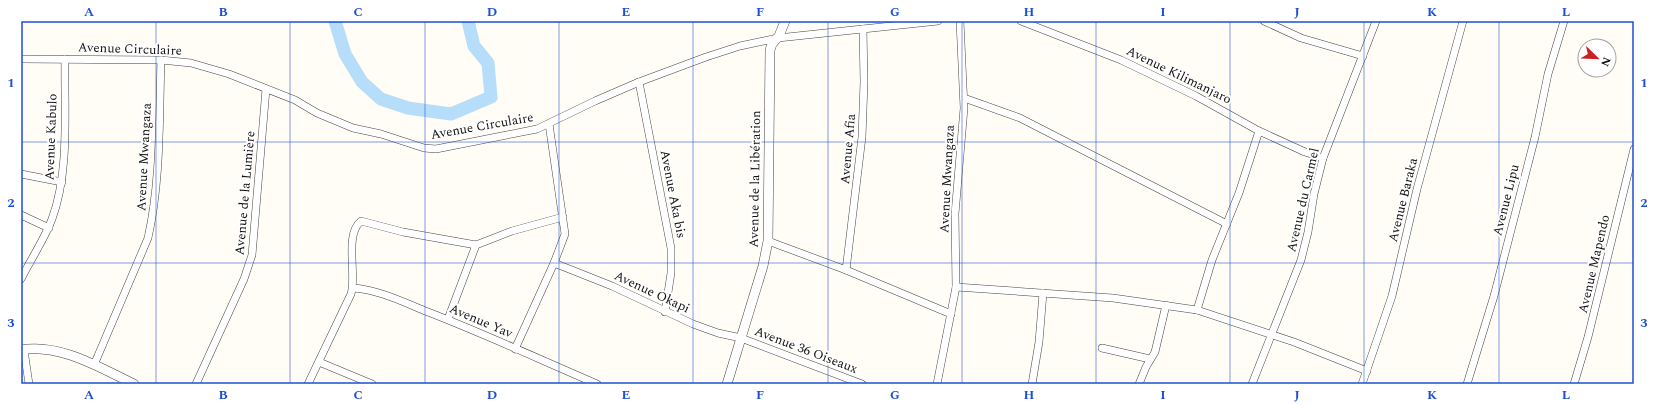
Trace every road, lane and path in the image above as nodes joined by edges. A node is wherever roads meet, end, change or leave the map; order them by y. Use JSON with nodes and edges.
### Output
{"nodes":[{"id":1,"x":785,"y":21,"type":"edge"},
{"id":2,"x":938,"y":21,"type":"edge"},
{"id":3,"x":960,"y":21,"type":"edge"},
{"id":4,"x":1021,"y":21,"type":"edge"},
{"id":5,"x":1264,"y":21,"type":"edge"},
{"id":6,"x":1376,"y":21,"type":"edge"},
{"id":7,"x":1463,"y":21,"type":"edge"},
{"id":8,"x":1564,"y":21,"type":"edge"},
{"id":9,"x":867,"y":26,"type":"edge"},
{"id":10,"x":778,"y":38,"type":"junction"},
{"id":11,"x":1362,"y":56,"type":"junction"},
{"id":12,"x":21,"y":59,"type":"edge"},
{"id":13,"x":65,"y":59,"type":"junction"},
{"id":14,"x":161,"y":60,"type":"junction"},
{"id":15,"x":639,"y":82,"type":"junction"},
{"id":16,"x":266,"y":89,"type":"junction"},
{"id":17,"x":964,"y":98,"type":"junction"},
{"id":18,"x":549,"y":124,"type":"junction"},
{"id":19,"x":1259,"y":131,"type":"junction"},
{"id":20,"x":1634,"y":149,"type":"edge"},
{"id":21,"x":1322,"y":158,"type":"junction"},
{"id":22,"x":21,"y":174,"type":"edge"},
{"id":23,"x":62,"y":182,"type":"junction"},
{"id":24,"x":21,"y":215,"type":"edge"},
{"id":25,"x":562,"y":217,"type":"junction"},
{"id":26,"x":1227,"y":224,"type":"junction"},
{"id":27,"x":49,"y":228,"type":"junction"},
{"id":28,"x":768,"y":241,"type":"junction"},
{"id":29,"x":476,"y":245,"type":"junction"},
{"id":30,"x":554,"y":263,"type":"junction"},
{"id":31,"x":846,"y":270,"type":"junction"},
{"id":32,"x":21,"y":279,"type":"edge"},
{"id":33,"x":956,"y":287,"type":"junction"},
{"id":34,"x":353,"y":288,"type":"junction"},
{"id":35,"x":1043,"y":293,"type":"junction"},
{"id":36,"x":1166,"y":305,"type":"junction"},
{"id":37,"x":1197,"y":310,"type":"junction"},
{"id":38,"x":664,"y":312,"type":"junction"},
{"id":39,"x":951,"y":314,"type":"junction"},
{"id":40,"x":448,"y":319,"type":"junction"},
{"id":41,"x":1271,"y":336,"type":"junction"},
{"id":42,"x":741,"y":338,"type":"junction"},
{"id":43,"x":1102,"y":348,"type":"dead end"},
{"id":44,"x":515,"y":349,"type":"junction"},
{"id":45,"x":23,"y":350,"type":"edge"},
{"id":46,"x":1150,"y":359,"type":"junction"},
{"id":47,"x":319,"y":362,"type":"junction"},
{"id":48,"x":94,"y":365,"type":"junction"},
{"id":49,"x":1367,"y":371,"type":"junction"},
{"id":50,"x":846,"y":381,"type":"edge"},
{"id":51,"x":29,"y":384,"type":"edge"},
{"id":52,"x":134,"y":384,"type":"edge"},
{"id":53,"x":196,"y":384,"type":"edge"},
{"id":54,"x":308,"y":384,"type":"edge"},
{"id":55,"x":372,"y":384,"type":"edge"},
{"id":56,"x":597,"y":384,"type":"edge"},
{"id":57,"x":726,"y":384,"type":"edge"},
{"id":58,"x":862,"y":384,"type":"edge"},
{"id":59,"x":937,"y":384,"type":"edge"},
{"id":60,"x":1032,"y":384,"type":"edge"},
{"id":61,"x":1139,"y":384,"type":"edge"},
{"id":62,"x":1252,"y":384,"type":"edge"},
{"id":63,"x":1362,"y":384,"type":"edge"},
{"id":64,"x":1467,"y":384,"type":"edge"},
{"id":65,"x":1574,"y":384,"type":"edge"}],
"edges":[{"from":1,"to":10,"type":"street","name":"Avenue de la Libération"},
{"from":2,"to":9,"type":"street","name":"Avenue Circulaire"},
{"from":3,"to":17,"type":"street","name":"Avenue Mwangaza"},
{"from":4,"to":19,"type":"street","name":"Avenue Kilimanjaro"},
{"from":5,"to":11,"type":"street"},
{"from":6,"to":11,"type":"street","name":"Avenue du Carmel"},
{"from":7,"to":49,"type":"street","name":"Avenue Baraka"},
{"from":8,"to":64,"type":"street","name":"Avenue Lipu"},
{"from":9,"to":10,"type":"street","name":"Avenue Circulaire"},
{"from":9,"to":31,"type":"street","name":"Avenue Afia"},
{"from":10,"to":15,"type":"street","name":"Avenue Circulaire"},
{"from":10,"to":28,"type":"street","name":"Avenue de la Libération"},
{"from":11,"to":21,"type":"street","name":"Avenue du Carmel"},
{"from":12,"to":13,"type":"street","name":"Avenue Circulaire"},
{"from":13,"to":14,"type":"street","name":"Avenue Circulaire"},
{"from":13,"to":23,"type":"street","name":"Avenue Kabulo"},
{"from":14,"to":16,"type":"street","name":"Avenue Circulaire"},
{"from":14,"to":48,"type":"street","name":"Avenue Mwangaza"},
{"from":15,"to":18,"type":"street","name":"Avenue Circulaire"},
{"from":15,"to":38,"type":"street","name":"Avenue Aka bis"},
{"from":16,"to":18,"type":"street","name":"Avenue Circulaire"},
{"from":16,"to":53,"type":"street","name":"Avenue de la Lumière"},
{"from":17,"to":26,"type":"street"},
{"from":17,"to":33,"type":"street","name":"Avenue Mwangaza"},
{"from":18,"to":25,"type":"street"},
{"from":19,"to":21,"type":"street","name":"Avenue Kilimanjaro"},
{"from":19,"to":26,"type":"street"},
{"from":20,"to":65,"type":"street","name":"Avenue Mapendo"},
{"from":21,"to":41,"type":"street","name":"Avenue du Carmel"},
{"from":22,"to":23,"type":"street"},
{"from":23,"to":27,"type":"street","name":"Avenue Kabulo"},
{"from":24,"to":27,"type":"street"},
{"from":25,"to":29,"type":"street"},
{"from":25,"to":30,"type":"street"},
{"from":26,"to":37,"type":"street"},
{"from":27,"to":32,"type":"street","name":"Avenue Kabulo"},
{"from":28,"to":31,"type":"street"},
{"from":28,"to":42,"type":"street","name":"Avenue de la Libération"},
{"from":29,"to":34,"type":"street"},
{"from":29,"to":40,"type":"street"},
{"from":30,"to":38,"type":"street","name":"Avenue Okapi"},
{"from":30,"to":44,"type":"street"},
{"from":31,"to":39,"type":"street"},
{"from":33,"to":35,"type":"street"},
{"from":33,"to":39,"type":"street","name":"Avenue Mwangaza"},
{"from":34,"to":40,"type":"street","name":"Avenue Yav"},
{"from":34,"to":47,"type":"street"},
{"from":35,"to":36,"type":"street"},
{"from":35,"to":60,"type":"street"},
{"from":36,"to":37,"type":"street"},
{"from":36,"to":46,"type":"street"},
{"from":37,"to":41,"type":"street"},
{"from":38,"to":42,"type":"street","name":"Avenue Okapi"},
{"from":39,"to":59,"type":"street","name":"Avenue Mwangaza"},
{"from":40,"to":44,"type":"street","name":"Avenue Yav"},
{"from":41,"to":49,"type":"street"},
{"from":41,"to":62,"type":"street","name":"Avenue du Carmel"},
{"from":42,"to":50,"type":"street","name":"Avenue 36 Oiseaux"},
{"from":42,"to":57,"type":"street","name":"Avenue de la Libération"},
{"from":43,"to":46,"type":"street"},
{"from":44,"to":56,"type":"street","name":"Avenue Yav"},
{"from":45,"to":48,"type":"street"},
{"from":45,"to":51,"type":"street"},
{"from":46,"to":61,"type":"street"},
{"from":47,"to":54,"type":"street"},
{"from":47,"to":55,"type":"street"},
{"from":48,"to":52,"type":"street"},
{"from":49,"to":63,"type":"street","name":"Avenue Baraka"},
{"from":50,"to":58,"type":"street","name":"Avenue 36 Oiseaux"}]}
